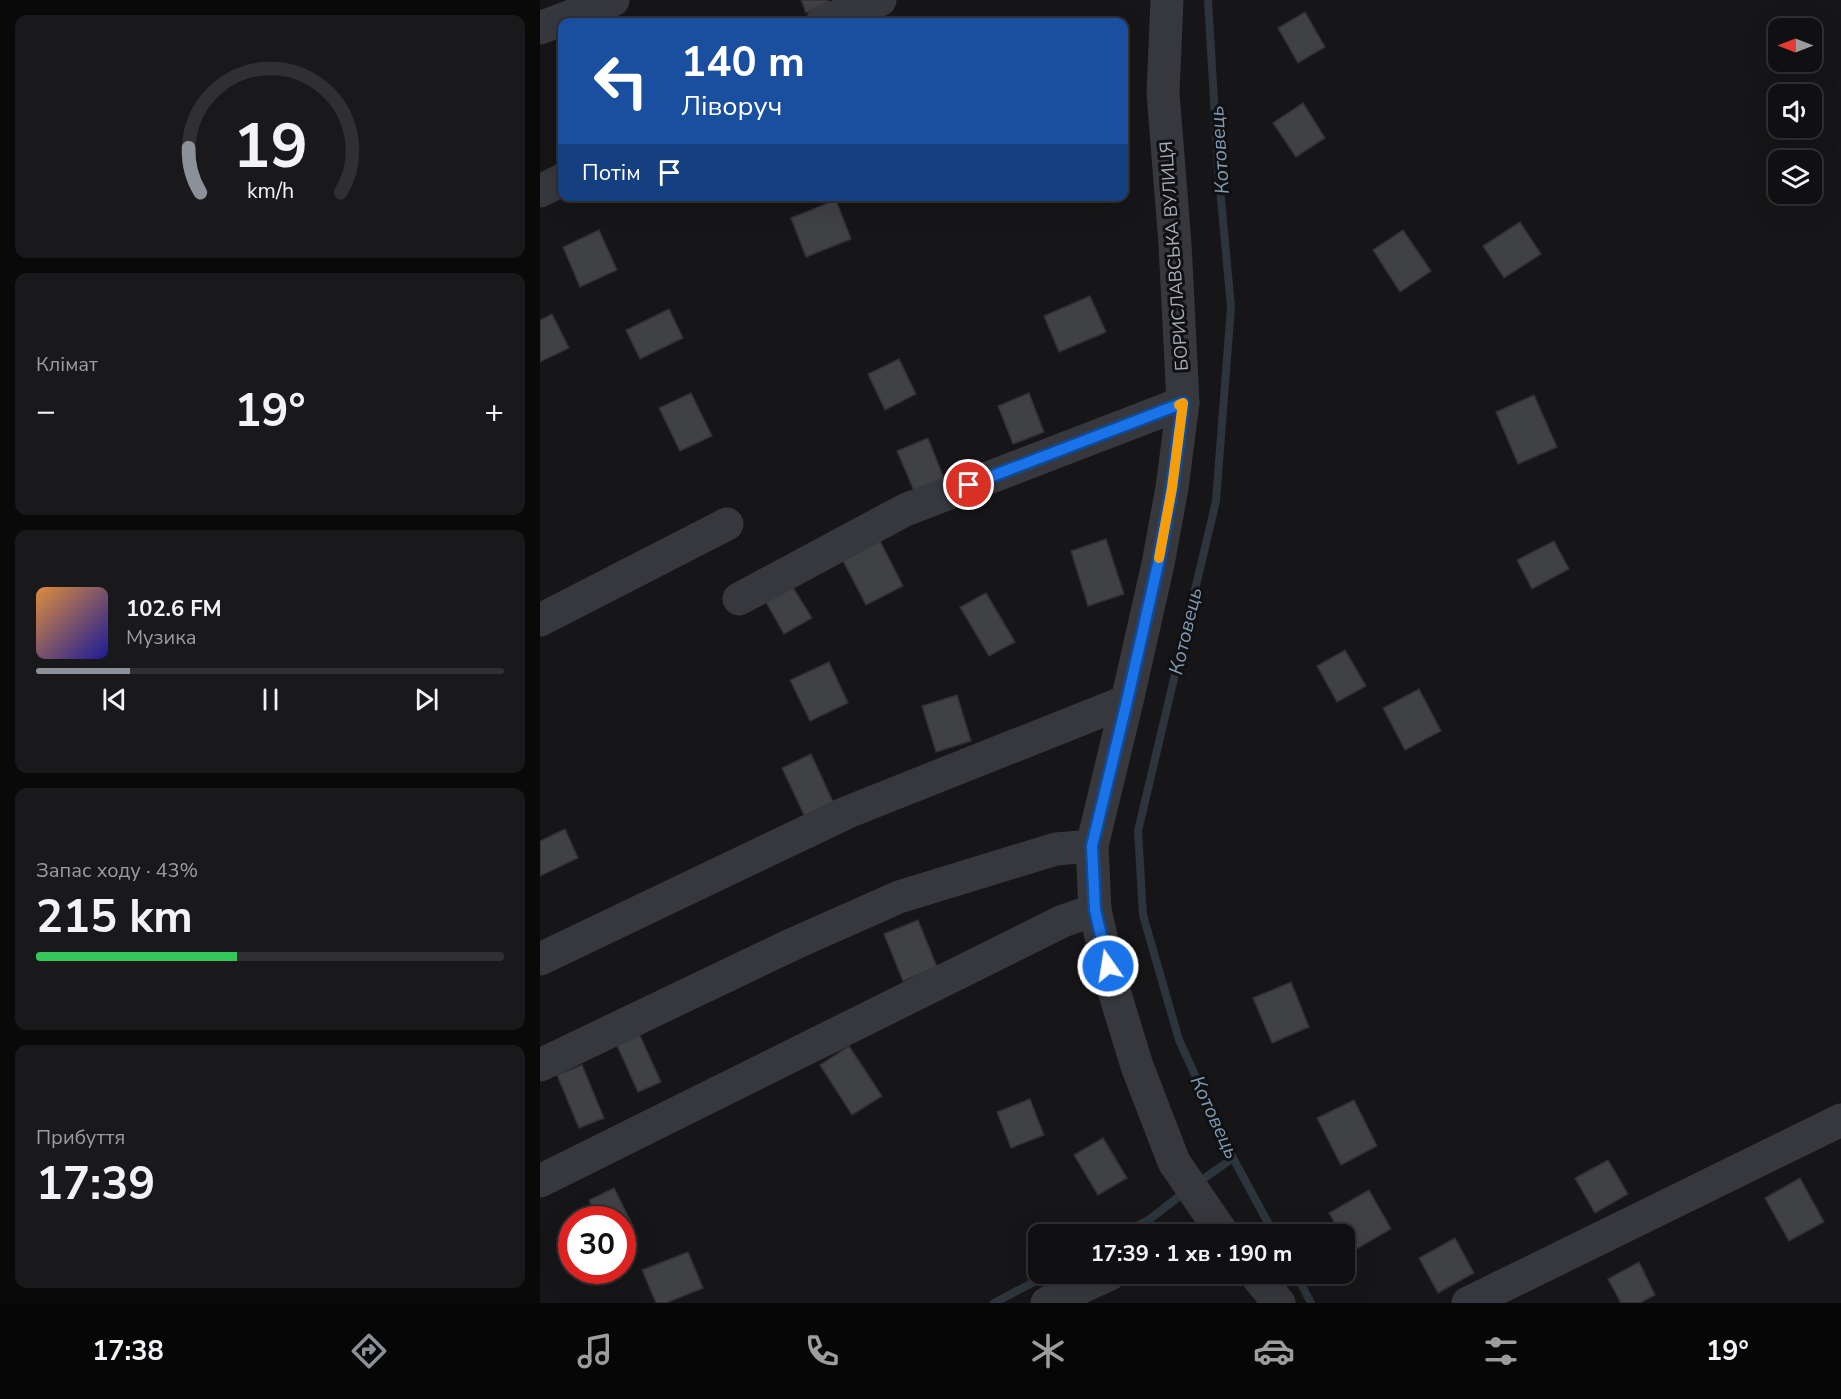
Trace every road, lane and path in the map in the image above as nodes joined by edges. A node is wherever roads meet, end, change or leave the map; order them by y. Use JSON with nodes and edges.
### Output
{"nodes":[{"id":1,"x":613,"y":0,"type":"edge"},
{"id":2,"x":880,"y":0,"type":"edge"},
{"id":3,"x":1167,"y":0,"type":"edge"},
{"id":4,"x":566,"y":18,"type":"edge"},
{"id":5,"x":833,"y":18,"type":"edge"},
{"id":6,"x":558,"y":21,"type":"edge"},
{"id":7,"x":540,"y":28,"type":"edge"},
{"id":8,"x":558,"y":182,"type":"edge"},
{"id":9,"x":540,"y":191,"type":"edge"},
{"id":10,"x":1183,"y":403,"type":"junction"},
{"id":11,"x":727,"y":524,"type":"dead end"},
{"id":12,"x":739,"y":599,"type":"dead end"},
{"id":13,"x":540,"y":620,"type":"edge"},
{"id":14,"x":1127,"y":701,"type":"junction"},
{"id":15,"x":1092,"y":846,"type":"junction"},
{"id":16,"x":1095,"y":910,"type":"junction"},
{"id":17,"x":540,"y":959,"type":"edge"},
{"id":18,"x":540,"y":1065,"type":"edge"},
{"id":19,"x":1841,"y":1120,"type":"edge"},
{"id":20,"x":540,"y":1181,"type":"edge"},
{"id":21,"x":1212,"y":1224,"type":"edge"},
{"id":22,"x":1088,"y":1284,"type":"edge"},
{"id":23,"x":1263,"y":1284,"type":"edge"},
{"id":24,"x":1047,"y":1303,"type":"edge"},
{"id":25,"x":1279,"y":1303,"type":"edge"},
{"id":26,"x":1468,"y":1303,"type":"edge"}],
"edges":[{"from":1,"to":4,"type":"street"},
{"from":2,"to":5,"type":"street"},
{"from":3,"to":10,"type":"street","name":"БОРИСЛАВСЬКА ВУЛИЦЯ"},
{"from":6,"to":7,"type":"street"},
{"from":8,"to":9,"type":"street"},
{"from":10,"to":12,"type":"street"},
{"from":10,"to":14,"type":"street","name":"БОРИСЛАВСЬКА ВУЛИЦЯ"},
{"from":11,"to":13,"type":"street"},
{"from":14,"to":15,"type":"street","name":"БОРИСЛАВСЬКА ВУЛИЦЯ"},
{"from":14,"to":17,"type":"street"},
{"from":15,"to":16,"type":"street","name":"БОРИСЛАВСЬКА ВУЛИЦЯ"},
{"from":15,"to":18,"type":"street"},
{"from":16,"to":20,"type":"street"},
{"from":16,"to":21,"type":"street","name":"БОРИСЛАВСЬКА ВУЛИЦЯ"},
{"from":19,"to":26,"type":"street"},
{"from":22,"to":24,"type":"street"},
{"from":23,"to":25,"type":"street"}]}
